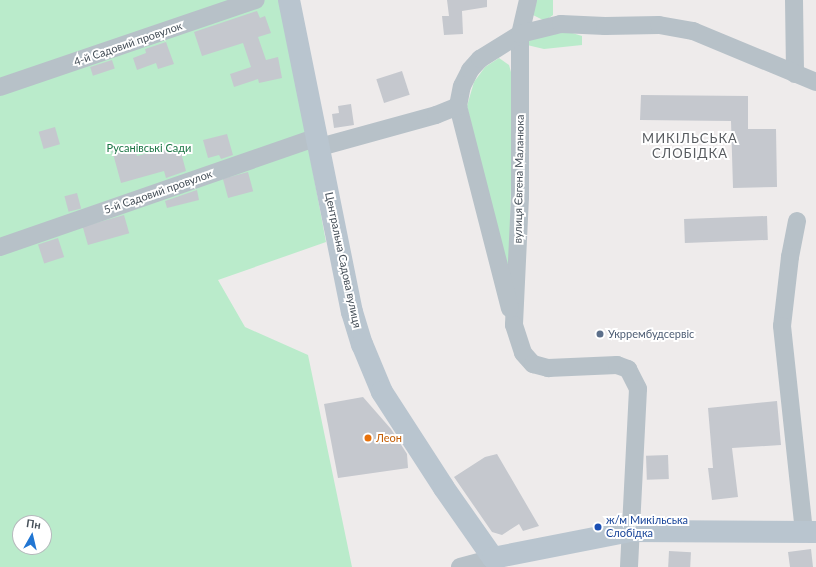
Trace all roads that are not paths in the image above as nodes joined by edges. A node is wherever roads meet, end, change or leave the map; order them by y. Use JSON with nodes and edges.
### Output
{"nodes":[{"id":1,"x":256,"y":0,"type":"edge"},
{"id":2,"x":289,"y":0,"type":"edge"},
{"id":3,"x":528,"y":0,"type":"edge"},
{"id":4,"x":794,"y":0,"type":"edge"},
{"id":5,"x":520,"y":34,"type":"junction"},
{"id":6,"x":795,"y":74,"type":"junction"},
{"id":7,"x":816,"y":82,"type":"edge"},
{"id":8,"x":0,"y":87,"type":"edge"},
{"id":9,"x":458,"y":106,"type":"junction"},
{"id":10,"x":318,"y":142,"type":"junction"},
{"id":11,"x":798,"y":221,"type":"dead end"},
{"id":12,"x":0,"y":247,"type":"edge"},
{"id":13,"x":514,"y":325,"type":"junction"},
{"id":14,"x":630,"y":531,"type":"junction"},
{"id":15,"x":810,"y":532,"type":"edge"},
{"id":16,"x":493,"y":558,"type":"junction"},
{"id":17,"x":460,"y":567,"type":"edge"},
{"id":18,"x":629,"y":567,"type":"edge"}],
"edges":[{"from":1,"to":8,"type":"street","name":"4-й Садовий провулок"},
{"from":2,"to":10,"type":"main road","name":"Центральна Садова вулиця"},
{"from":3,"to":5,"type":"street","name":"вулиця Євгена Маланюка"},
{"from":4,"to":6,"type":"street"},
{"from":5,"to":6,"type":"street"},
{"from":5,"to":9,"type":"street","name":"вулиця Євгена Маланюка"},
{"from":5,"to":13,"type":"street","name":"вулиця Євгена Маланюка"},
{"from":6,"to":7,"type":"street"},
{"from":9,"to":10,"type":"street"},
{"from":9,"to":13,"type":"street","name":"вулиця Євгена Маланюка"},
{"from":10,"to":12,"type":"street","name":"5-й Садовий провулок"},
{"from":10,"to":16,"type":"main road","name":"Центральна Садова вулиця"},
{"from":11,"to":15,"type":"street"},
{"from":13,"to":14,"type":"street","name":"вулиця Євгена Маланюка"},
{"from":14,"to":15,"type":"main road"},
{"from":14,"to":16,"type":"main road"},
{"from":14,"to":18,"type":"street","name":"вулиця Євгена Маланюка"},
{"from":16,"to":17,"type":"street"}]}
